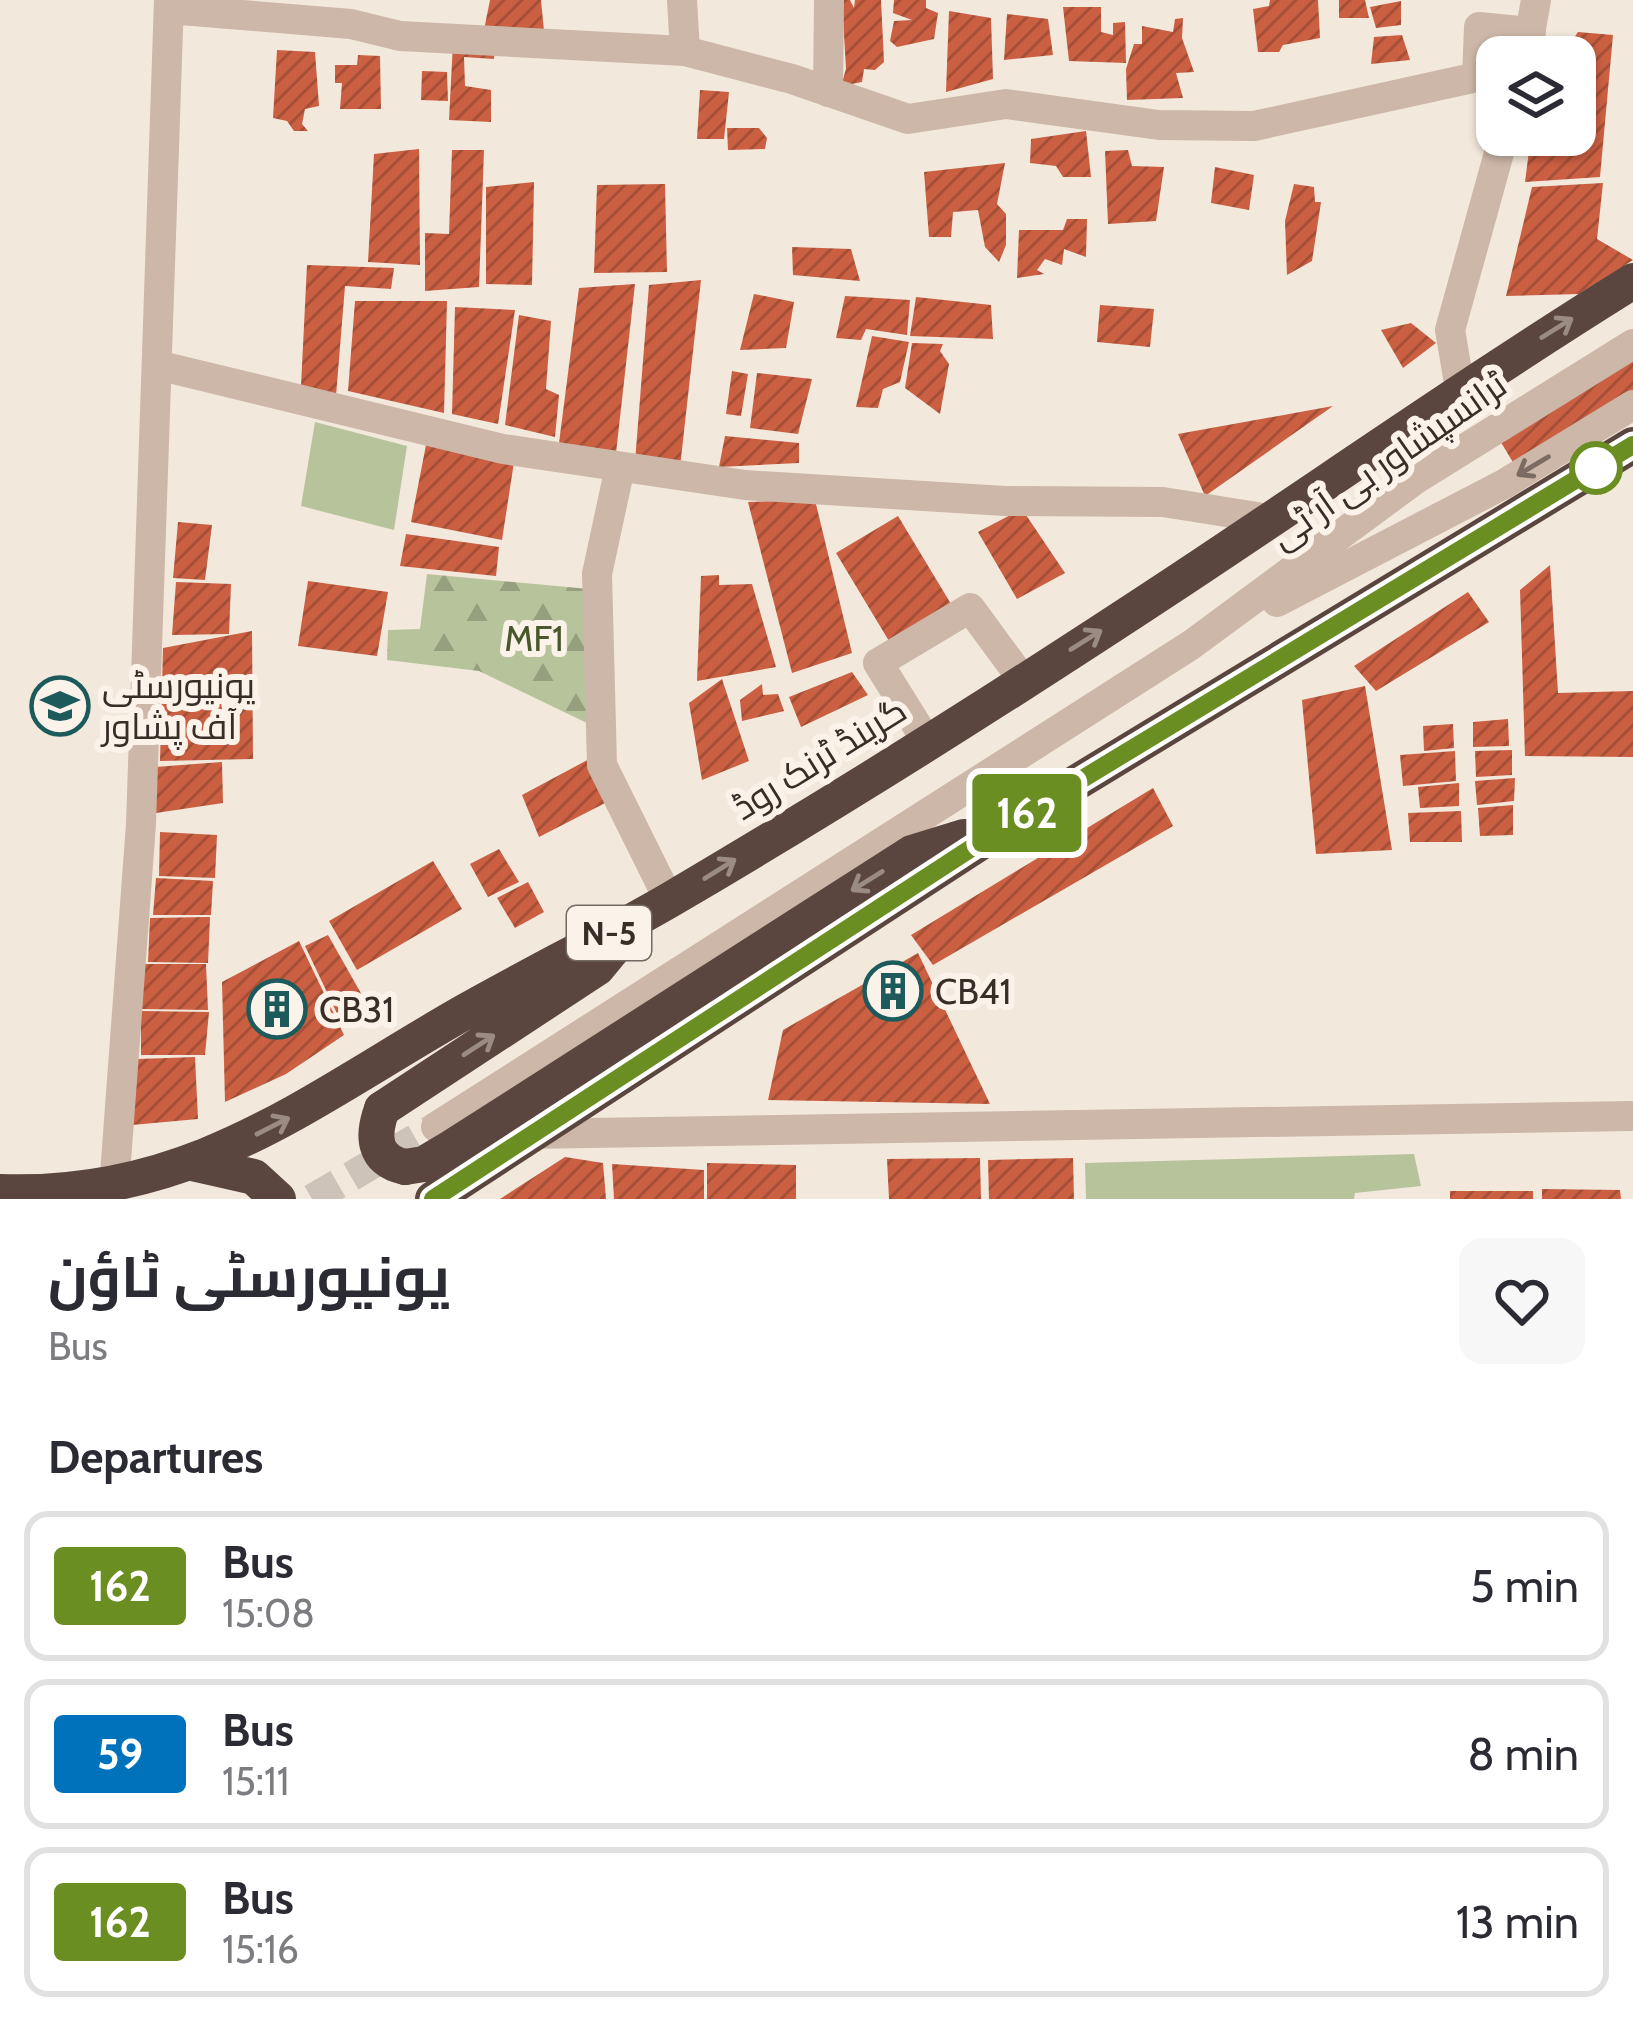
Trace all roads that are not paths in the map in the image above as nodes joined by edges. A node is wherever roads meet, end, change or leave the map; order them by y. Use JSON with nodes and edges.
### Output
{"nodes":[{"id":1,"x":682,"y":0,"type":"edge"},
{"id":2,"x":829,"y":0,"type":"edge"},
{"id":3,"x":1536,"y":0,"type":"edge"},
{"id":4,"x":169,"y":4,"type":"edge"},
{"id":5,"x":1479,"y":36,"type":"edge"},
{"id":6,"x":1504,"y":36,"type":"edge"},
{"id":7,"x":1530,"y":36,"type":"edge"},
{"id":8,"x":685,"y":52,"type":"junction"},
{"id":9,"x":1476,"y":77,"type":"edge"},
{"id":10,"x":828,"y":92,"type":"junction"},
{"id":11,"x":1498,"y":156,"type":"edge"},
{"id":12,"x":1633,"y":281,"type":"edge"},
{"id":13,"x":1633,"y":344,"type":"edge"},
{"id":14,"x":157,"y":365,"type":"junction"},
{"id":15,"x":1460,"y":389,"type":"junction"},
{"id":16,"x":1633,"y":405,"type":"edge"},
{"id":17,"x":1633,"y":445,"type":"edge"},
{"id":18,"x":620,"y":466,"type":"junction"},
{"id":19,"x":1270,"y":519,"type":"junction"},
{"id":20,"x":1191,"y":645,"type":"junction"},
{"id":21,"x":1022,"y":680,"type":"junction"},
{"id":22,"x":926,"y":740,"type":"junction"},
{"id":23,"x":1013,"y":821,"type":"junction"},
{"id":24,"x":653,"y":909,"type":"junction"},
{"id":25,"x":1633,"y":1116,"type":"edge"},
{"id":26,"x":436,"y":1126,"type":"tunnel mouth"},
{"id":27,"x":526,"y":1134,"type":"junction"},
{"id":28,"x":191,"y":1163,"type":"junction"},
{"id":29,"x":114,"y":1188,"type":"junction"},
{"id":30,"x":266,"y":1188,"type":"edge"},
{"id":31,"x":0,"y":1192,"type":"edge"},
{"id":32,"x":433,"y":1199,"type":"edge"}],
"edges":[{"from":1,"to":8,"type":"street"},
{"from":2,"to":10,"type":"street"},
{"from":3,"to":7,"type":"street"},
{"from":4,"to":8,"type":"street"},
{"from":4,"to":14,"type":"street"},
{"from":5,"to":6,"type":"street"},
{"from":8,"to":10,"type":"street"},
{"from":9,"to":10,"type":"street"},
{"from":11,"to":15,"type":"street"},
{"from":15,"to":12,"type":"highway","name":"گرینڈ ٹرنک روڈ","number":"N-5","one_way":true},
{"from":13,"to":20,"type":"street","name":"ٹرانسپشاور بی آر ٹی"},
{"from":14,"to":18,"type":"street"},
{"from":14,"to":29,"type":"street"},
{"from":15,"to":19,"type":"highway","name":"گرینڈ ٹرنک روڈ","number":"N-5"},
{"from":16,"to":20,"type":"street","name":"ٹرانسپشاور بی آر ٹی","one_way":true},
{"from":17,"to":23,"type":"highway"},
{"from":18,"to":19,"type":"street"},
{"from":18,"to":24,"type":"street"},
{"from":21,"to":19,"type":"highway","name":"گرینڈ ٹرنک روڈ","number":"N-5","one_way":true},
{"from":20,"to":26,"type":"street","name":"ٹرانسپشاور بی آر ٹی"},
{"from":21,"to":22,"type":"highway","name":"گرینڈ ٹرنک روڈ","number":"N-5"},
{"from":21,"to":22,"type":"street"},
{"from":24,"to":22,"type":"highway","name":"گرینڈ ٹرنک روڈ","number":"N-5","one_way":true},
{"from":23,"to":24,"type":"highway","one_way":true,"bridge":true},
{"from":23,"to":27,"type":"highway"},
{"from":28,"to":24,"type":"highway","name":"گرینڈ ٹرنک روڈ","number":"N-5","one_way":true},
{"from":25,"to":27,"type":"street"},
{"from":27,"to":32,"type":"highway"},
{"from":28,"to":29,"type":"highway","name":"گرینڈ ٹرنک روڈ","number":"N-5"},
{"from":28,"to":30,"type":"highway"},
{"from":29,"to":31,"type":"highway","name":"گرینڈ ٹرنک روڈ","number":"N-5"}]}
